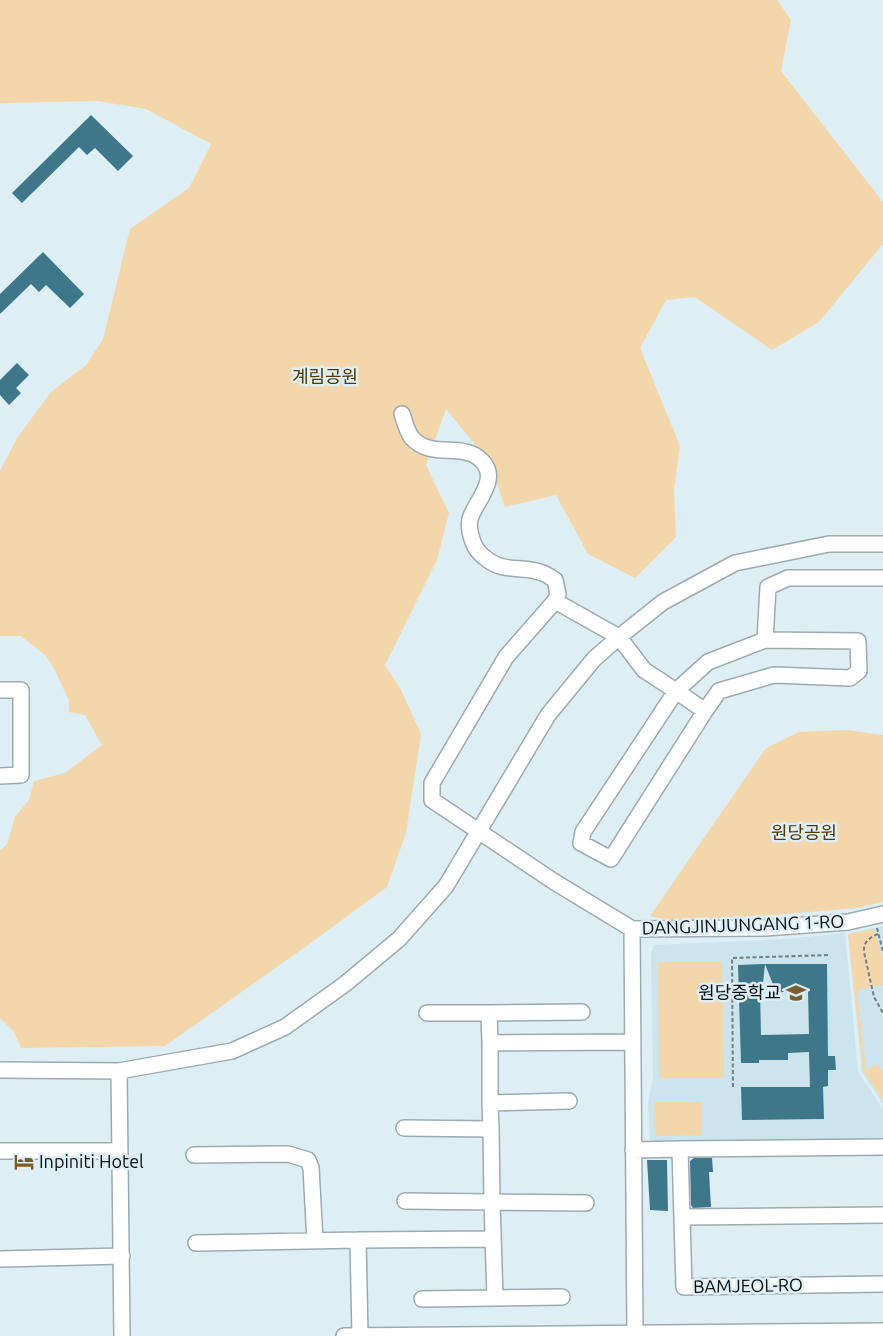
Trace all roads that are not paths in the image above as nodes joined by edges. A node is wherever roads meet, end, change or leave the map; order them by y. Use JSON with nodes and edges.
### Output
{"nodes":[{"id":1,"x":402,"y":414,"type":"dead end"},
{"id":2,"x":883,"y":544,"type":"edge"},
{"id":3,"x":883,"y":578,"type":"edge"},
{"id":4,"x":556,"y":601,"type":"junction"},
{"id":5,"x":619,"y":637,"type":"junction"},
{"id":6,"x":765,"y":640,"type":"junction"},
{"id":7,"x":0,"y":690,"type":"edge"},
{"id":8,"x":676,"y":691,"type":"junction"},
{"id":9,"x":705,"y":711,"type":"junction"},
{"id":10,"x":0,"y":776,"type":"edge"},
{"id":11,"x":480,"y":830,"type":"junction"},
{"id":12,"x":879,"y":920,"type":"edge"},
{"id":13,"x":632,"y":929,"type":"junction"},
{"id":14,"x":582,"y":1012,"type":"dead end"},
{"id":15,"x":427,"y":1013,"type":"dead end"},
{"id":16,"x":489,"y":1013,"type":"junction"},
{"id":17,"x":633,"y":1042,"type":"junction"},
{"id":18,"x":490,"y":1043,"type":"junction"},
{"id":19,"x":0,"y":1070,"type":"edge"},
{"id":20,"x":119,"y":1071,"type":"junction"},
{"id":21,"x":569,"y":1100,"type":"dead end"},
{"id":22,"x":490,"y":1103,"type":"junction"},
{"id":23,"x":404,"y":1128,"type":"dead end"},
{"id":24,"x":491,"y":1129,"type":"junction"},
{"id":25,"x":883,"y":1147,"type":"edge"},
{"id":26,"x":680,"y":1149,"type":"junction"},
{"id":27,"x":633,"y":1150,"type":"junction"},
{"id":28,"x":0,"y":1151,"type":"edge"},
{"id":29,"x":120,"y":1151,"type":"junction"},
{"id":30,"x":194,"y":1155,"type":"dead end"},
{"id":31,"x":405,"y":1201,"type":"dead end"},
{"id":32,"x":492,"y":1202,"type":"junction"},
{"id":33,"x":586,"y":1204,"type":"dead end"},
{"id":34,"x":883,"y":1215,"type":"edge"},
{"id":35,"x":682,"y":1217,"type":"junction"},
{"id":36,"x":493,"y":1238,"type":"junction"},
{"id":37,"x":358,"y":1240,"type":"junction"},
{"id":38,"x":315,"y":1241,"type":"junction"},
{"id":39,"x":196,"y":1243,"type":"dead end"},
{"id":40,"x":122,"y":1256,"type":"junction"},
{"id":41,"x":0,"y":1259,"type":"edge"},
{"id":42,"x":883,"y":1284,"type":"edge"},
{"id":43,"x":562,"y":1297,"type":"dead end"},
{"id":44,"x":494,"y":1298,"type":"junction"},
{"id":45,"x":422,"y":1299,"type":"dead end"},
{"id":46,"x":883,"y":1331,"type":"edge"},
{"id":47,"x":815,"y":1334,"type":"edge"},
{"id":48,"x":635,"y":1335,"type":"edge"},
{"id":49,"x":122,"y":1336,"type":"edge"},
{"id":50,"x":344,"y":1336,"type":"edge"},
{"id":51,"x":360,"y":1336,"type":"edge"}],
"edges":[{"from":1,"to":4,"type":"street"},
{"from":2,"to":5,"type":"street"},
{"from":3,"to":6,"type":"street"},
{"from":4,"to":5,"type":"street"},
{"from":4,"to":11,"type":"street"},
{"from":5,"to":8,"type":"street"},
{"from":5,"to":11,"type":"street"},
{"from":6,"to":8,"type":"street"},
{"from":6,"to":9,"type":"street"},
{"from":7,"to":10,"type":"street"},
{"from":8,"to":9,"type":"street"},
{"from":8,"to":9,"type":"street"},
{"from":11,"to":13,"type":"street"},
{"from":11,"to":20,"type":"street"},
{"from":12,"to":13,"type":"street","name":"DANGJINJUNGANG 1-RO"},
{"from":13,"to":17,"type":"street"},
{"from":14,"to":16,"type":"street"},
{"from":15,"to":16,"type":"street"},
{"from":16,"to":18,"type":"street"},
{"from":17,"to":18,"type":"street"},
{"from":17,"to":27,"type":"street"},
{"from":18,"to":22,"type":"street"},
{"from":19,"to":20,"type":"street"},
{"from":20,"to":29,"type":"street"},
{"from":21,"to":22,"type":"street"},
{"from":22,"to":24,"type":"street"},
{"from":23,"to":24,"type":"street"},
{"from":24,"to":32,"type":"street"},
{"from":25,"to":26,"type":"street"},
{"from":26,"to":27,"type":"street"},
{"from":26,"to":35,"type":"street","name":"BAMJEOL-RO"},
{"from":27,"to":48,"type":"street"},
{"from":28,"to":29,"type":"street"},
{"from":29,"to":40,"type":"street"},
{"from":30,"to":38,"type":"street"},
{"from":31,"to":32,"type":"street"},
{"from":32,"to":33,"type":"street"},
{"from":32,"to":36,"type":"street"},
{"from":34,"to":35,"type":"street"},
{"from":35,"to":42,"type":"street","name":"BAMJEOL-RO"},
{"from":36,"to":37,"type":"street"},
{"from":36,"to":44,"type":"street"},
{"from":37,"to":38,"type":"street"},
{"from":37,"to":51,"type":"street"},
{"from":38,"to":39,"type":"street"},
{"from":40,"to":41,"type":"street"},
{"from":40,"to":49,"type":"street"},
{"from":43,"to":44,"type":"street"},
{"from":44,"to":45,"type":"street"},
{"from":46,"to":47,"type":"street"},
{"from":47,"to":48,"type":"street"},
{"from":48,"to":51,"type":"street"},
{"from":50,"to":51,"type":"street"}]}
